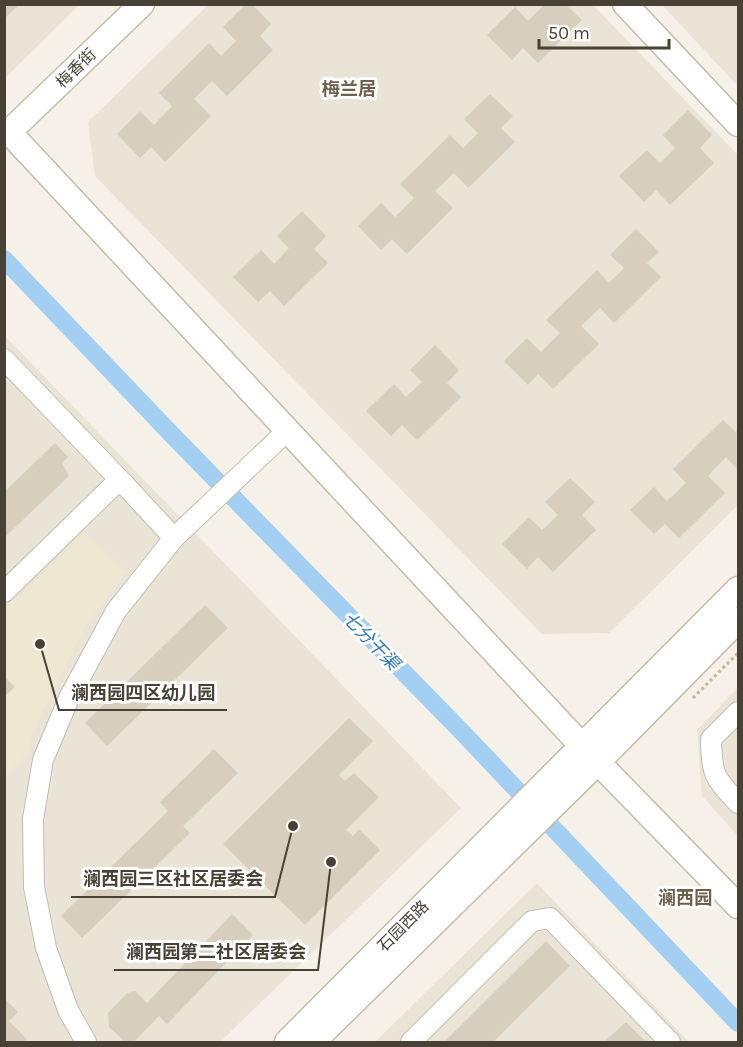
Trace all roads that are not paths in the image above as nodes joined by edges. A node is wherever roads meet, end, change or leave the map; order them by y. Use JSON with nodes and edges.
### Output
{"nodes":[{"id":1,"x":142,"y":4,"type":"edge"},
{"id":2,"x":625,"y":4,"type":"edge"},
{"id":3,"x":738,"y":124,"type":"edge"},
{"id":4,"x":4,"y":359,"type":"edge"},
{"id":5,"x":288,"y":430,"type":"junction"},
{"id":6,"x":124,"y":484,"type":"junction"},
{"id":7,"x":174,"y":538,"type":"junction"},
{"id":8,"x":738,"y":589,"type":"edge"},
{"id":9,"x":4,"y":592,"type":"edge"},
{"id":10,"x":738,"y":620,"type":"edge"},
{"id":11,"x":738,"y":712,"type":"edge"},
{"id":12,"x":591,"y":754,"type":"junction"},
{"id":13,"x":738,"y":803,"type":"edge"},
{"id":14,"x":535,"y":809,"type":"junction"},
{"id":15,"x":738,"y":906,"type":"edge"},
{"id":16,"x":86,"y":1042,"type":"edge"},
{"id":17,"x":287,"y":1042,"type":"edge"},
{"id":18,"x":313,"y":1042,"type":"edge"},
{"id":19,"x":411,"y":1042,"type":"edge"},
{"id":20,"x":670,"y":1042,"type":"edge"}],
"edges":[{"from":1,"to":5,"type":"street","name":"梅香街"},
{"from":2,"to":3,"type":"street"},
{"from":4,"to":6,"type":"street"},
{"from":5,"to":7,"type":"street"},
{"from":5,"to":12,"type":"street"},
{"from":6,"to":7,"type":"street"},
{"from":6,"to":9,"type":"street"},
{"from":7,"to":16,"type":"street"},
{"from":8,"to":12,"type":"street","name":"石园西路"},
{"from":10,"to":12,"type":"street","name":"石园西路"},
{"from":11,"to":13,"type":"street"},
{"from":12,"to":14,"type":"street","name":"石园西路"},
{"from":12,"to":15,"type":"street"},
{"from":14,"to":17,"type":"street","name":"石园西路"},
{"from":14,"to":18,"type":"street","name":"石园西路"},
{"from":19,"to":20,"type":"street"}]}
